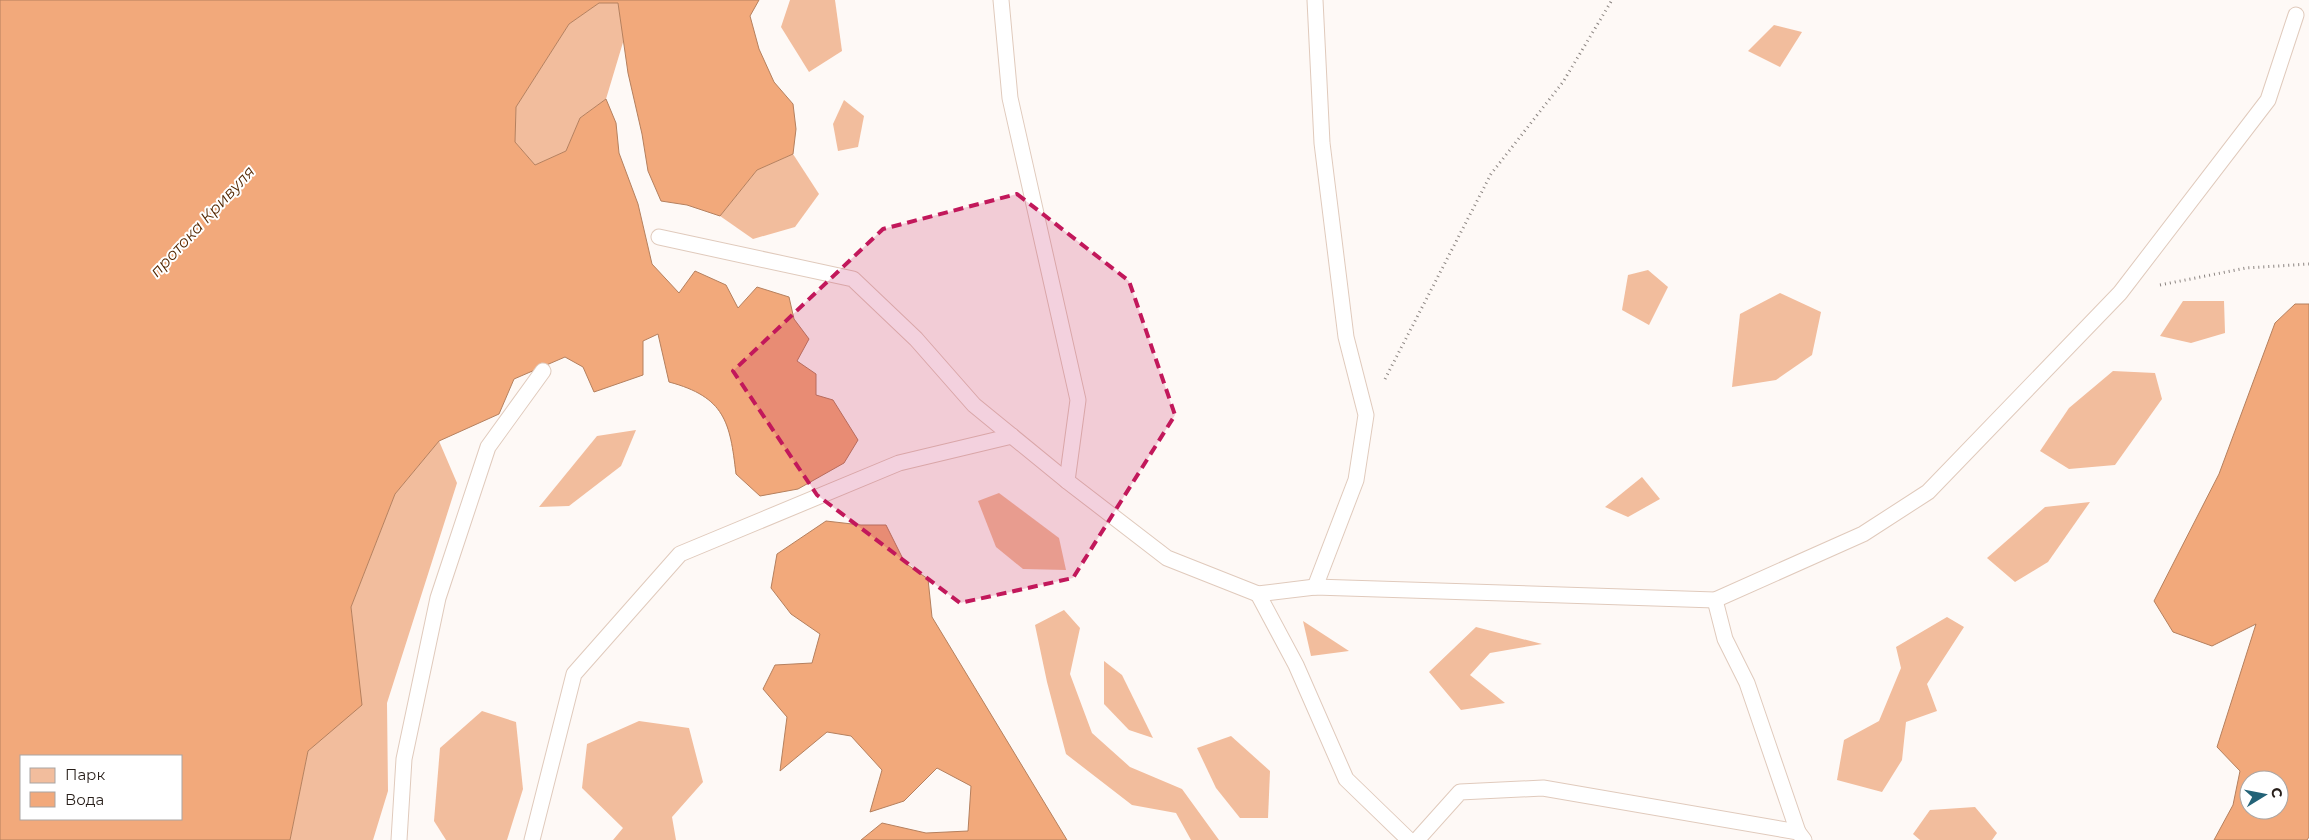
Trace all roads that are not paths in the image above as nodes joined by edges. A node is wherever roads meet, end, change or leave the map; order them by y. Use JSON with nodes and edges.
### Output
{"nodes":[{"id":1,"x":1001,"y":0,"type":"edge"},
{"id":2,"x":1314,"y":0,"type":"edge"},
{"id":3,"x":2296,"y":15,"type":"dead end"},
{"id":4,"x":659,"y":237,"type":"dead end"},
{"id":5,"x":542,"y":371,"type":"dead end"},
{"id":6,"x":1012,"y":436,"type":"junction"},
{"id":7,"x":1067,"y":481,"type":"junction"},
{"id":8,"x":1315,"y":587,"type":"junction"},
{"id":9,"x":1258,"y":594,"type":"junction"},
{"id":10,"x":1714,"y":600,"type":"junction"},
{"id":11,"x":1801,"y":836,"type":"edge"},
{"id":12,"x":399,"y":840,"type":"edge"},
{"id":13,"x":532,"y":840,"type":"edge"},
{"id":14,"x":1409,"y":840,"type":"edge"},
{"id":15,"x":1417,"y":840,"type":"edge"}],
"edges":[{"from":1,"to":7,"type":"lane"},
{"from":2,"to":8,"type":"lane"},
{"from":3,"to":10,"type":"lane"},
{"from":4,"to":6,"type":"lane"},
{"from":5,"to":12,"type":"lane"},
{"from":6,"to":7,"type":"lane"},
{"from":6,"to":13,"type":"lane"},
{"from":7,"to":9,"type":"lane"},
{"from":8,"to":9,"type":"lane"},
{"from":8,"to":10,"type":"lane"},
{"from":9,"to":14,"type":"lane"},
{"from":10,"to":11,"type":"lane"},
{"from":11,"to":15,"type":"lane"}]}
